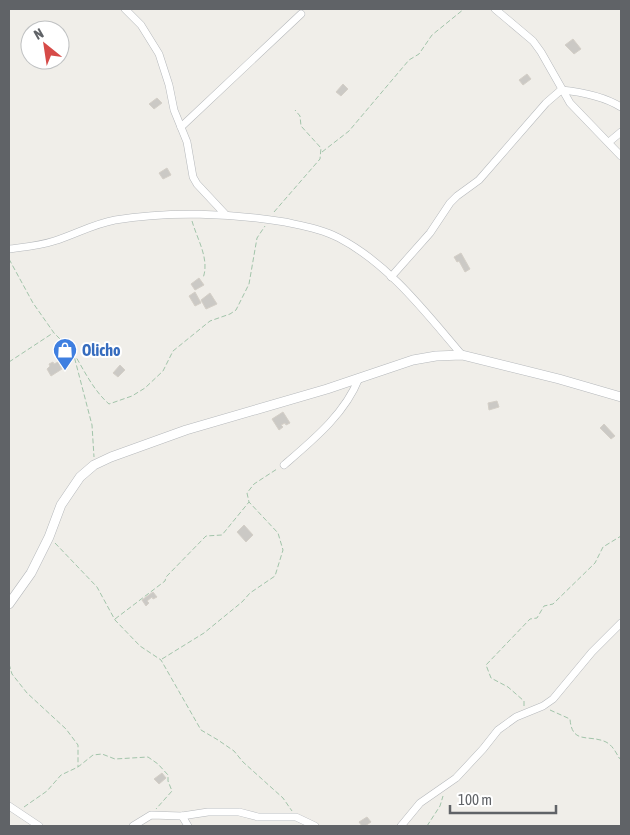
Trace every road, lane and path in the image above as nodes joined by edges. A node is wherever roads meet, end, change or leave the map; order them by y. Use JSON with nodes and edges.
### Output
{"nodes":[{"id":1,"x":125,"y":9,"type":"edge"},
{"id":2,"x":464,"y":9,"type":"edge"},
{"id":3,"x":495,"y":9,"type":"edge"},
{"id":4,"x":301,"y":14,"type":"dead end"},
{"id":5,"x":561,"y":90,"type":"junction"},
{"id":6,"x":621,"y":106,"type":"edge"},
{"id":7,"x":295,"y":110,"type":"dead end"},
{"id":8,"x":181,"y":126,"type":"junction"},
{"id":9,"x":621,"y":132,"type":"edge"},
{"id":10,"x":609,"y":142,"type":"junction"},
{"id":11,"x":322,"y":152,"type":"junction"},
{"id":12,"x":621,"y":156,"type":"edge"},
{"id":13,"x":225,"y":214,"type":"junction"},
{"id":14,"x":192,"y":215,"type":"junction"},
{"id":15,"x":269,"y":220,"type":"junction"},
{"id":16,"x":9,"y":249,"type":"edge"},
{"id":17,"x":9,"y":259,"type":"edge"},
{"id":18,"x":391,"y":277,"type":"junction"},
{"id":19,"x":203,"y":278,"type":"dead end"},
{"id":20,"x":54,"y":333,"type":"junction"},
{"id":21,"x":73,"y":352,"type":"junction"},
{"id":22,"x":462,"y":355,"type":"junction"},
{"id":23,"x":9,"y":362,"type":"edge"},
{"id":24,"x":359,"y":378,"type":"junction"},
{"id":25,"x":621,"y":397,"type":"edge"},
{"id":26,"x":94,"y":465,"type":"junction"},
{"id":27,"x":284,"y":465,"type":"joint"},
{"id":28,"x":249,"y":502,"type":"junction"},
{"id":29,"x":621,"y":536,"type":"edge"},
{"id":30,"x":49,"y":537,"type":"junction"},
{"id":31,"x":9,"y":604,"type":"edge"},
{"id":32,"x":115,"y":620,"type":"junction"},
{"id":33,"x":621,"y":623,"type":"edge"},
{"id":34,"x":161,"y":660,"type":"junction"},
{"id":35,"x":9,"y":664,"type":"edge"},
{"id":36,"x":543,"y":706,"type":"junction"},
{"id":37,"x":523,"y":714,"type":"junction"},
{"id":38,"x":621,"y":759,"type":"edge"},
{"id":39,"x":78,"y":768,"type":"junction"},
{"id":40,"x":447,"y":785,"type":"junction"},
{"id":41,"x":9,"y":806,"type":"edge"},
{"id":42,"x":18,"y":811,"type":"junction"},
{"id":43,"x":151,"y":815,"type":"junction"},
{"id":44,"x":182,"y":816,"type":"junction"},
{"id":45,"x":296,"y":817,"type":"junction"},
{"id":46,"x":39,"y":826,"type":"edge"},
{"id":47,"x":133,"y":826,"type":"edge"},
{"id":48,"x":188,"y":826,"type":"edge"},
{"id":49,"x":315,"y":826,"type":"edge"},
{"id":50,"x":401,"y":826,"type":"edge"},
{"id":51,"x":427,"y":826,"type":"edge"}],
"edges":[{"from":1,"to":8,"type":"street"},
{"from":2,"to":11,"type":"path"},
{"from":3,"to":5,"type":"street"},
{"from":4,"to":8,"type":"street"},
{"from":5,"to":6,"type":"street"},
{"from":5,"to":10,"type":"street"},
{"from":5,"to":18,"type":"street"},
{"from":7,"to":11,"type":"path"},
{"from":8,"to":13,"type":"street"},
{"from":9,"to":10,"type":"street"},
{"from":10,"to":12,"type":"street"},
{"from":11,"to":15,"type":"path"},
{"from":13,"to":14,"type":"street"},
{"from":13,"to":15,"type":"street"},
{"from":14,"to":16,"type":"street"},
{"from":14,"to":19,"type":"path"},
{"from":15,"to":18,"type":"street"},
{"from":15,"to":21,"type":"path"},
{"from":17,"to":20,"type":"path"},
{"from":18,"to":22,"type":"street"},
{"from":20,"to":21,"type":"path"},
{"from":20,"to":23,"type":"path"},
{"from":21,"to":26,"type":"path"},
{"from":22,"to":24,"type":"street"},
{"from":22,"to":25,"type":"street"},
{"from":24,"to":26,"type":"street"},
{"from":24,"to":27,"type":"street"},
{"from":26,"to":30,"type":"street"},
{"from":27,"to":28,"type":"path"},
{"from":28,"to":32,"type":"path"},
{"from":28,"to":34,"type":"path"},
{"from":29,"to":37,"type":"path"},
{"from":30,"to":31,"type":"street"},
{"from":30,"to":32,"type":"path"},
{"from":32,"to":34,"type":"path"},
{"from":33,"to":36,"type":"street"},
{"from":34,"to":45,"type":"path"},
{"from":35,"to":39,"type":"path"},
{"from":36,"to":37,"type":"street"},
{"from":36,"to":38,"type":"path"},
{"from":37,"to":40,"type":"street"},
{"from":39,"to":42,"type":"path"},
{"from":39,"to":43,"type":"path"},
{"from":40,"to":50,"type":"street"},
{"from":40,"to":51,"type":"path"},
{"from":41,"to":42,"type":"street"},
{"from":42,"to":46,"type":"street"},
{"from":43,"to":44,"type":"street"},
{"from":43,"to":47,"type":"street"},
{"from":44,"to":45,"type":"street"},
{"from":44,"to":48,"type":"street"},
{"from":45,"to":49,"type":"street"}]}
